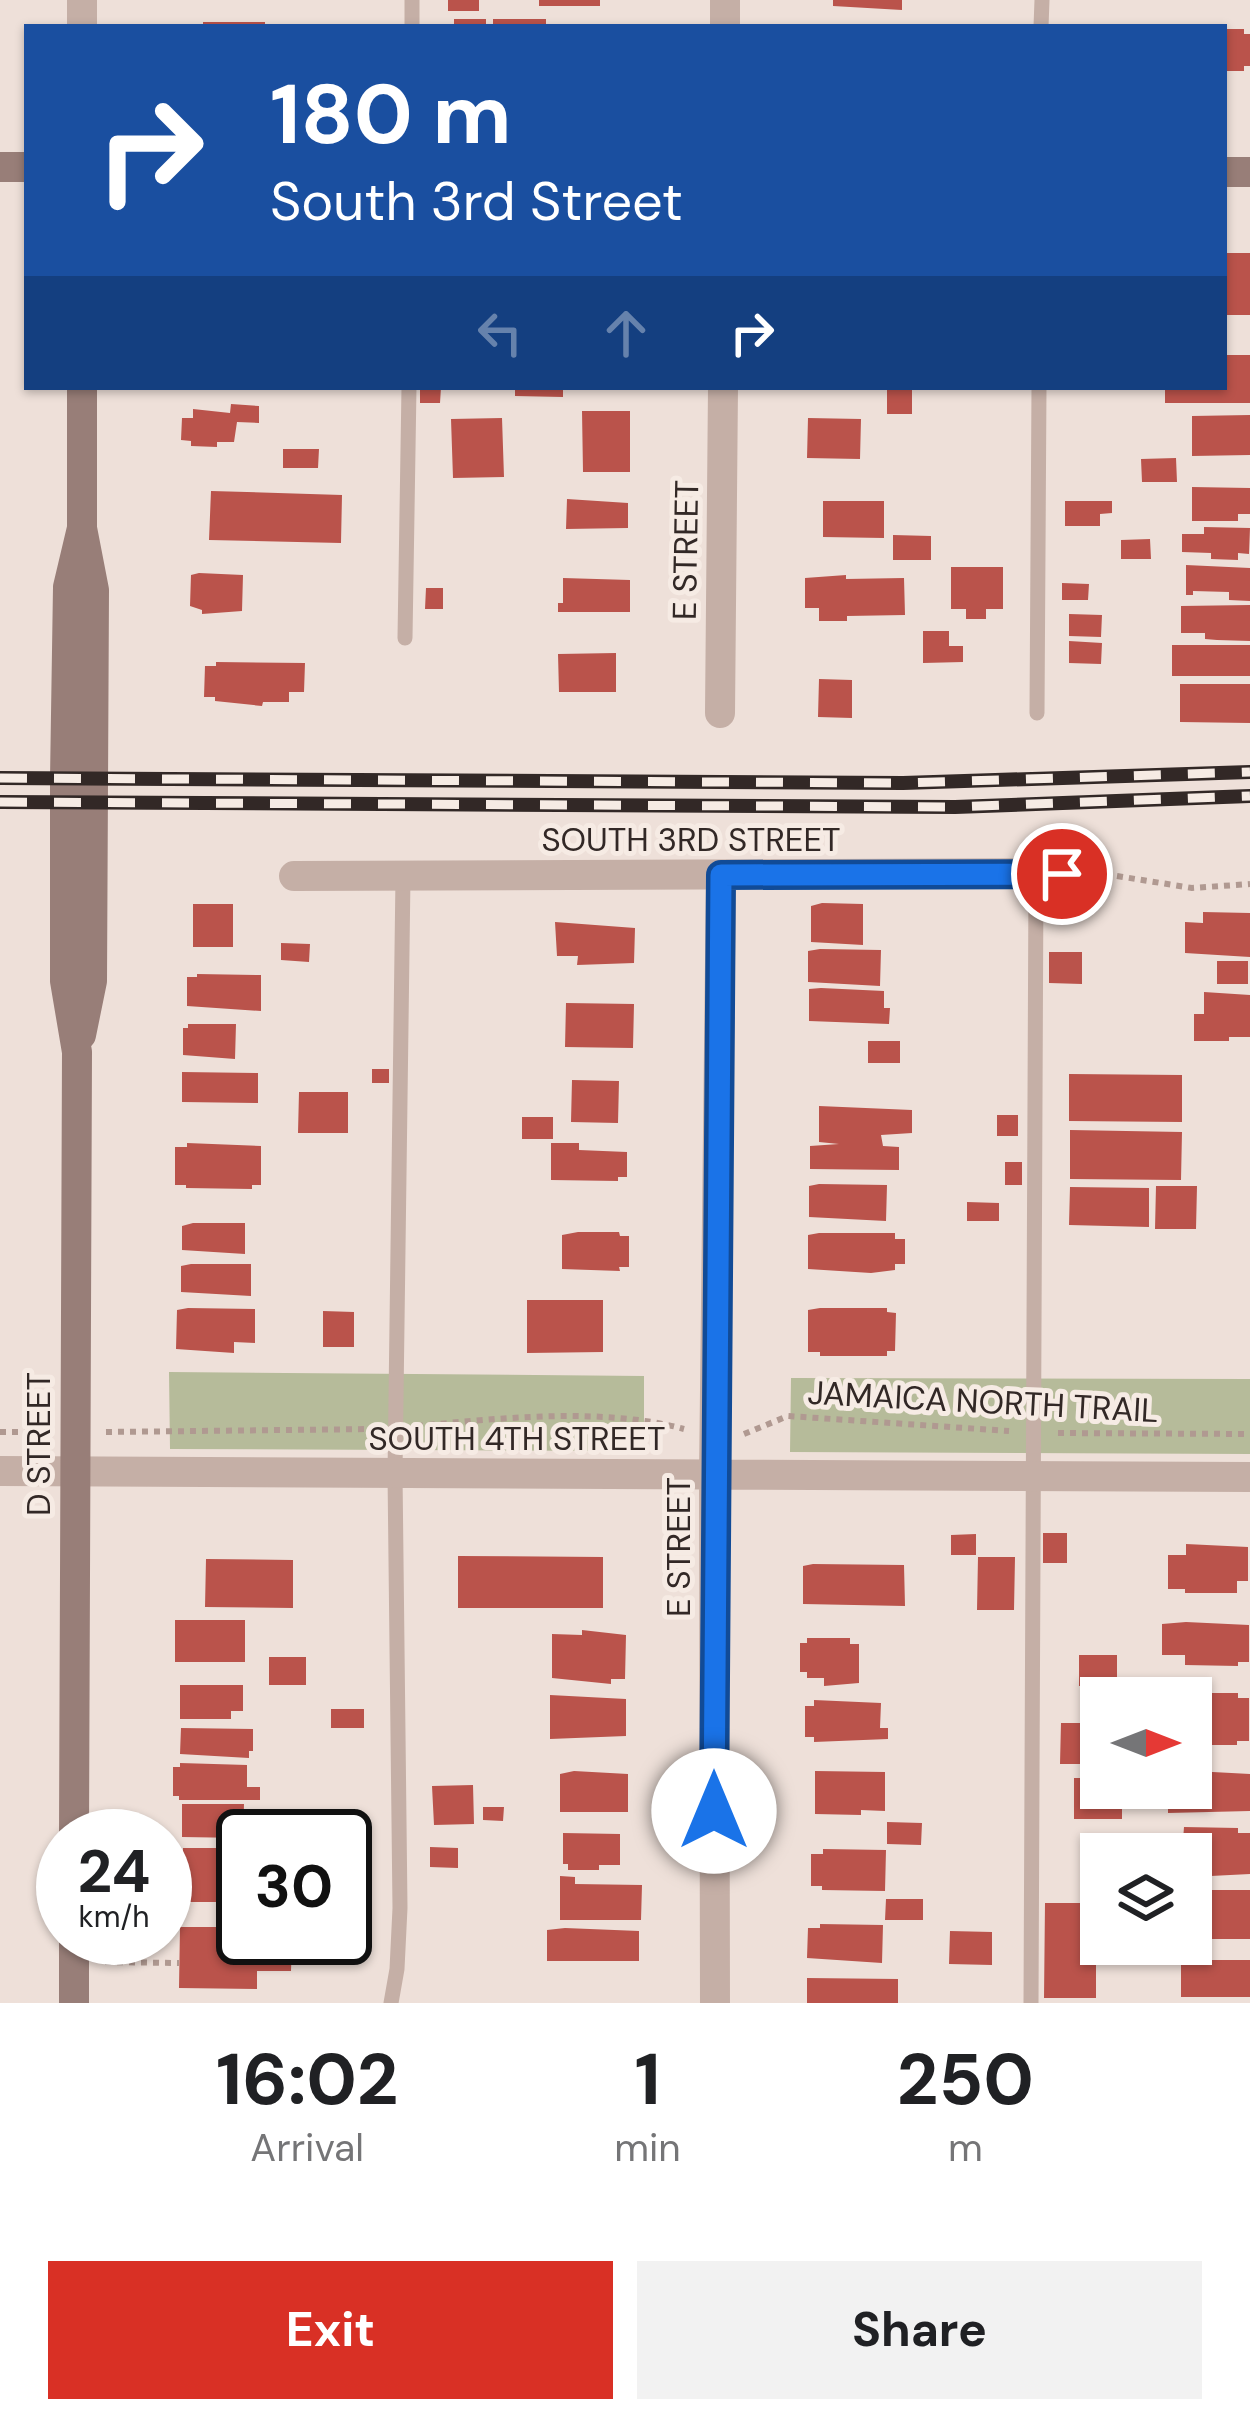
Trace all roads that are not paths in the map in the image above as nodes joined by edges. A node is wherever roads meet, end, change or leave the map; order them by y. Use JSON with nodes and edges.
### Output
{"nodes":[{"id":1,"x":82,"y":390,"type":"edge"},
{"id":2,"x":409,"y":390,"type":"edge"},
{"id":3,"x":723,"y":390,"type":"edge"},
{"id":4,"x":1040,"y":390,"type":"edge"},
{"id":5,"x":405,"y":638,"type":"dead end"},
{"id":6,"x":720,"y":713,"type":"dead end"},
{"id":7,"x":1037,"y":713,"type":"dead end"},
{"id":8,"x":1089,"y":873,"type":"road end"},
{"id":9,"x":1036,"y":874,"type":"junction"},
{"id":10,"x":721,"y":875,"type":"junction"},
{"id":11,"x":294,"y":876,"type":"dead end"},
{"id":12,"x":403,"y":876,"type":"junction"},
{"id":13,"x":0,"y":1471,"type":"edge"},
{"id":14,"x":74,"y":1472,"type":"junction"},
{"id":15,"x":395,"y":1473,"type":"junction"},
{"id":16,"x":714,"y":1476,"type":"junction"},
{"id":17,"x":1033,"y":1476,"type":"junction"},
{"id":18,"x":1250,"y":1477,"type":"edge"},
{"id":19,"x":74,"y":1809,"type":"edge"},
{"id":20,"x":74,"y":1965,"type":"edge"},
{"id":21,"x":74,"y":2003,"type":"edge"},
{"id":22,"x":391,"y":2003,"type":"edge"},
{"id":23,"x":715,"y":2003,"type":"edge"},
{"id":24,"x":1031,"y":2003,"type":"edge"}],
"edges":[{"from":1,"to":14,"type":"street","name":"D STREET"},
{"from":2,"to":5,"type":"lane"},
{"from":3,"to":6,"type":"street","name":"E STREET"},
{"from":4,"to":7,"type":"lane"},
{"from":8,"to":9,"type":"street","name":"SOUTH 3RD STREET"},
{"from":9,"to":10,"type":"street","name":"SOUTH 3RD STREET"},
{"from":9,"to":17,"type":"lane"},
{"from":10,"to":12,"type":"street","name":"SOUTH 3RD STREET"},
{"from":10,"to":16,"type":"street","name":"E STREET"},
{"from":11,"to":12,"type":"street","name":"SOUTH 3RD STREET"},
{"from":12,"to":15,"type":"lane"},
{"from":13,"to":14,"type":"street","name":"SOUTH 4TH STREET"},
{"from":14,"to":15,"type":"street","name":"SOUTH 4TH STREET"},
{"from":14,"to":19,"type":"street","name":"D STREET"},
{"from":15,"to":16,"type":"street","name":"SOUTH 4TH STREET"},
{"from":15,"to":22,"type":"lane"},
{"from":16,"to":17,"type":"street","name":"SOUTH 4TH STREET"},
{"from":16,"to":23,"type":"street","name":"E STREET"},
{"from":17,"to":18,"type":"street","name":"SOUTH 4TH STREET"},
{"from":17,"to":24,"type":"lane"},
{"from":20,"to":21,"type":"street"}]}
